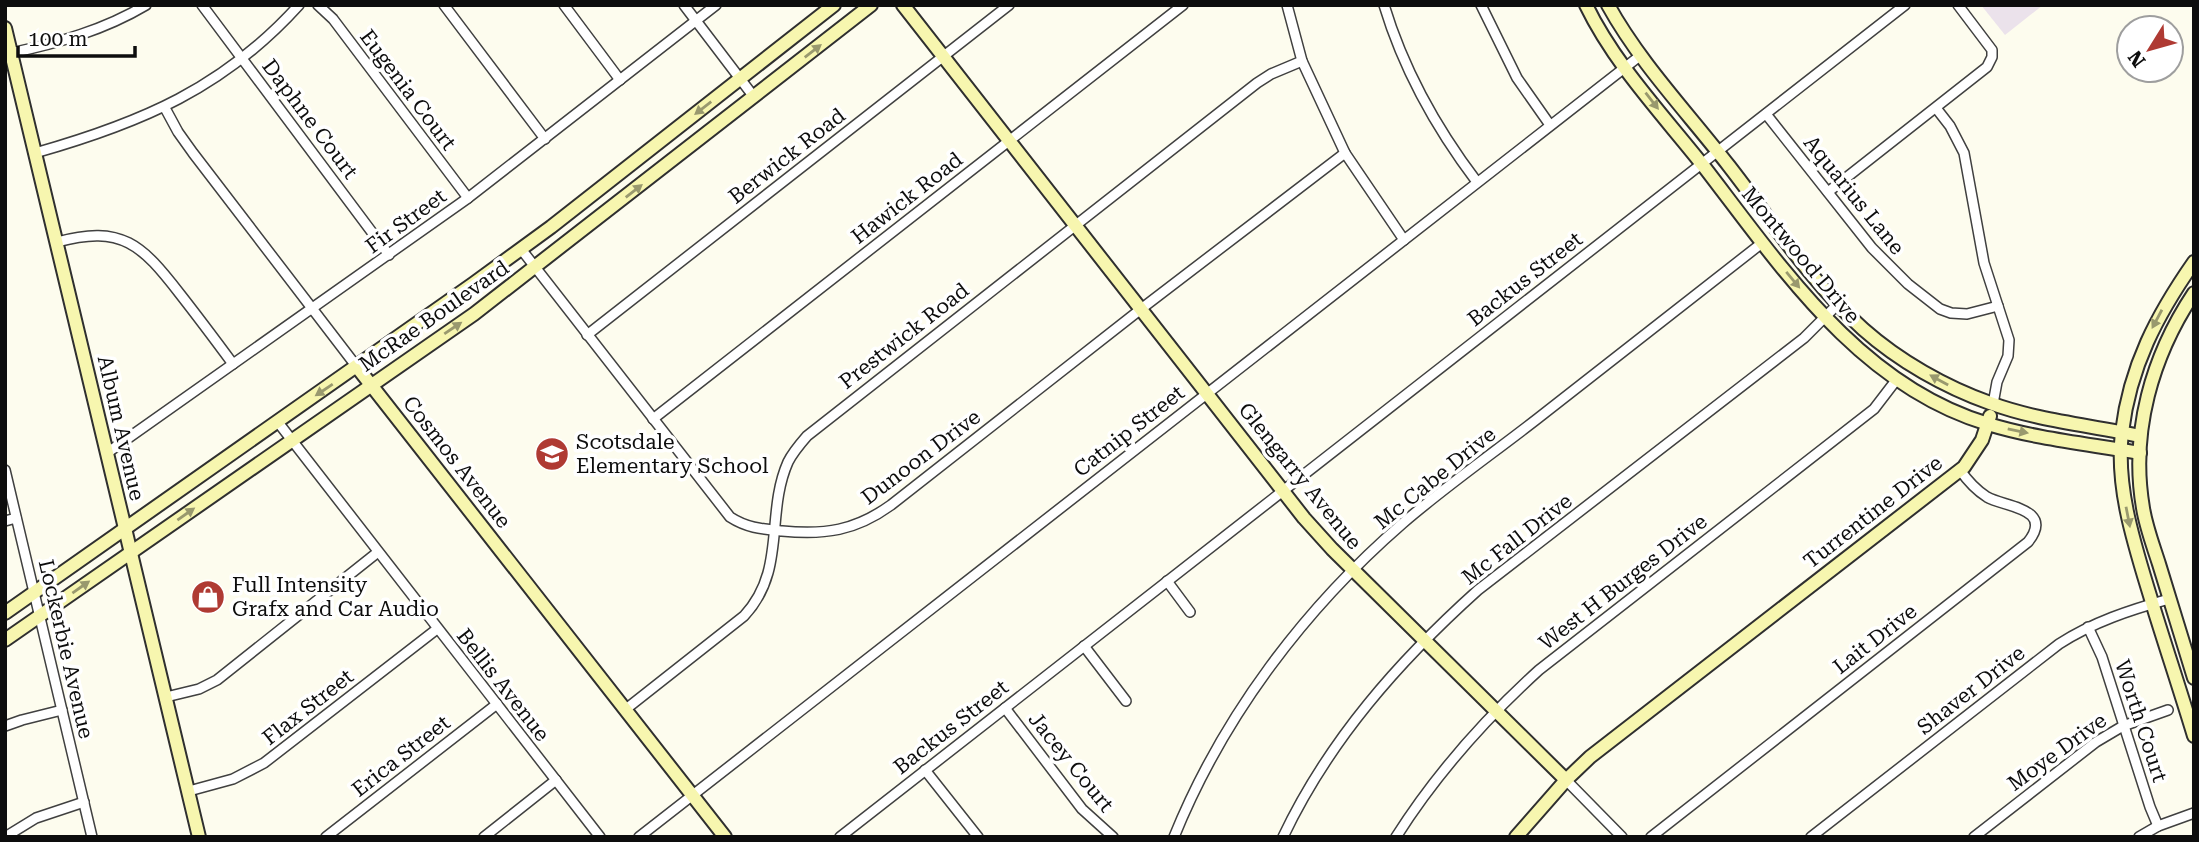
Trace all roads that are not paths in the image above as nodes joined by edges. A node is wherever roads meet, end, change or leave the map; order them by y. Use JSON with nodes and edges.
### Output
{"nodes":[{"id":1,"x":146,"y":5,"type":"edge"},
{"id":2,"x":202,"y":5,"type":"edge"},
{"id":3,"x":299,"y":5,"type":"edge"},
{"id":4,"x":318,"y":5,"type":"edge"},
{"id":5,"x":443,"y":5,"type":"edge"},
{"id":6,"x":564,"y":5,"type":"edge"},
{"id":7,"x":684,"y":5,"type":"edge"},
{"id":8,"x":716,"y":5,"type":"edge"},
{"id":9,"x":834,"y":5,"type":"edge"},
{"id":10,"x":871,"y":5,"type":"edge"},
{"id":11,"x":903,"y":5,"type":"edge"},
{"id":12,"x":1009,"y":5,"type":"edge"},
{"id":13,"x":1183,"y":5,"type":"edge"},
{"id":14,"x":1287,"y":5,"type":"edge"},
{"id":15,"x":1384,"y":5,"type":"edge"},
{"id":16,"x":1481,"y":5,"type":"edge"},
{"id":17,"x":1586,"y":5,"type":"edge"},
{"id":18,"x":1608,"y":5,"type":"edge"},
{"id":19,"x":1905,"y":5,"type":"edge"},
{"id":20,"x":1958,"y":5,"type":"edge"},
{"id":21,"x":696,"y":21,"type":"junction"},
{"id":22,"x":5,"y":28,"type":"edge"},
{"id":23,"x":11,"y":53,"type":"junction"},
{"id":24,"x":1641,"y":55,"type":"junction"},
{"id":25,"x":943,"y":56,"type":"junction"},
{"id":26,"x":242,"y":59,"type":"junction"},
{"id":27,"x":1302,"y":61,"type":"junction"},
{"id":28,"x":1625,"y":67,"type":"junction"},
{"id":29,"x":740,"y":79,"type":"junction"},
{"id":30,"x":620,"y":80,"type":"junction"},
{"id":31,"x":754,"y":97,"type":"junction"},
{"id":32,"x":165,"y":108,"type":"junction"},
{"id":33,"x":1936,"y":108,"type":"junction"},
{"id":34,"x":1766,"y":114,"type":"junction"},
{"id":35,"x":1550,"y":125,"type":"junction"},
{"id":36,"x":545,"y":139,"type":"junction"},
{"id":37,"x":1009,"y":141,"type":"junction"},
{"id":38,"x":1717,"y":151,"type":"junction"},
{"id":39,"x":35,"y":153,"type":"junction"},
{"id":40,"x":1345,"y":153,"type":"junction"},
{"id":41,"x":1701,"y":163,"type":"junction"},
{"id":42,"x":1477,"y":182,"type":"junction"},
{"id":43,"x":1828,"y":192,"type":"junction"},
{"id":44,"x":467,"y":198,"type":"junction"},
{"id":45,"x":1075,"y":224,"type":"junction"},
{"id":46,"x":1404,"y":240,"type":"junction"},
{"id":47,"x":57,"y":242,"type":"junction"},
{"id":48,"x":1762,"y":243,"type":"junction"},
{"id":49,"x":521,"y":249,"type":"junction"},
{"id":50,"x":389,"y":255,"type":"junction"},
{"id":51,"x":2194,"y":262,"type":"edge"},
{"id":52,"x":535,"y":268,"type":"junction"},
{"id":53,"x":2182,"y":279,"type":"junction"},
{"id":54,"x":2194,"y":286,"type":"edge"},
{"id":55,"x":2194,"y":293,"type":"edge"},
{"id":56,"x":1838,"y":304,"type":"junction"},
{"id":57,"x":1998,"y":306,"type":"junction"},
{"id":58,"x":1141,"y":309,"type":"junction"},
{"id":59,"x":312,"y":310,"type":"junction"},
{"id":60,"x":1824,"y":317,"type":"junction"},
{"id":61,"x":587,"y":335,"type":"junction"},
{"id":62,"x":233,"y":364,"type":"junction"},
{"id":63,"x":357,"y":367,"type":"junction"},
{"id":64,"x":1896,"y":379,"type":"junction"},
{"id":65,"x":371,"y":384,"type":"junction"},
{"id":66,"x":1207,"y":392,"type":"junction"},
{"id":67,"x":1993,"y":404,"type":"junction"},
{"id":68,"x":653,"y":419,"type":"junction"},
{"id":69,"x":278,"y":421,"type":"junction"},
{"id":70,"x":1989,"y":424,"type":"junction"},
{"id":71,"x":2122,"y":432,"type":"junction"},
{"id":72,"x":2140,"y":436,"type":"junction"},
{"id":73,"x":291,"y":440,"type":"junction"},
{"id":74,"x":2121,"y":450,"type":"junction"},
{"id":75,"x":107,"y":453,"type":"junction"},
{"id":76,"x":2140,"y":453,"type":"junction"},
{"id":77,"x":5,"y":470,"type":"edge"},
{"id":78,"x":208,"y":470,"type":"junction"},
{"id":79,"x":1960,"y":470,"type":"junction"},
{"id":80,"x":220,"y":490,"type":"junction"},
{"id":81,"x":1283,"y":491,"type":"junction"},
{"id":82,"x":16,"y":518,"type":"junction"},
{"id":83,"x":5,"y":521,"type":"edge"},
{"id":84,"x":125,"y":529,"type":"junction"},
{"id":85,"x":775,"y":531,"type":"junction"},
{"id":86,"x":378,"y":552,"type":"junction"},
{"id":87,"x":130,"y":554,"type":"junction"},
{"id":88,"x":1354,"y":571,"type":"junction"},
{"id":89,"x":1167,"y":581,"type":"junction"},
{"id":90,"x":36,"y":592,"type":"junction"},
{"id":91,"x":2169,"y":599,"type":"junction"},
{"id":92,"x":2153,"y":604,"type":"junction"},
{"id":93,"x":1189,"y":612,"type":"dead end"},
{"id":94,"x":5,"y":613,"type":"edge"},
{"id":95,"x":41,"y":615,"type":"junction"},
{"id":96,"x":2088,"y":627,"type":"junction"},
{"id":97,"x":437,"y":629,"type":"junction"},
{"id":98,"x":5,"y":640,"type":"edge"},
{"id":99,"x":1424,"y":641,"type":"junction"},
{"id":100,"x":1084,"y":646,"type":"junction"},
{"id":101,"x":2194,"y":678,"type":"edge"},
{"id":102,"x":166,"y":696,"type":"junction"},
{"id":103,"x":1126,"y":701,"type":"dead end"},
{"id":104,"x":497,"y":704,"type":"junction"},
{"id":105,"x":1004,"y":708,"type":"junction"},
{"id":106,"x":626,"y":709,"type":"junction"},
{"id":107,"x":62,"y":710,"type":"junction"},
{"id":108,"x":2168,"y":710,"type":"dead end"},
{"id":109,"x":1495,"y":711,"type":"junction"},
{"id":110,"x":5,"y":726,"type":"edge"},
{"id":111,"x":2123,"y":726,"type":"junction"},
{"id":112,"x":2194,"y":736,"type":"edge"},
{"id":113,"x":925,"y":770,"type":"junction"},
{"id":114,"x":555,"y":780,"type":"junction"},
{"id":115,"x":1566,"y":780,"type":"junction"},
{"id":116,"x":189,"y":791,"type":"junction"},
{"id":117,"x":692,"y":795,"type":"junction"},
{"id":118,"x":84,"y":802,"type":"junction"},
{"id":119,"x":2194,"y":813,"type":"edge"},
{"id":120,"x":2158,"y":826,"type":"junction"},
{"id":121,"x":846,"y":835,"type":"edge"},
{"id":122,"x":5,"y":837,"type":"edge"},
{"id":123,"x":92,"y":837,"type":"edge"},
{"id":124,"x":200,"y":837,"type":"edge"},
{"id":125,"x":326,"y":837,"type":"edge"},
{"id":126,"x":484,"y":837,"type":"edge"},
{"id":127,"x":600,"y":837,"type":"edge"},
{"id":128,"x":639,"y":837,"type":"edge"},
{"id":129,"x":725,"y":837,"type":"edge"},
{"id":130,"x":978,"y":837,"type":"edge"},
{"id":131,"x":1113,"y":837,"type":"edge"},
{"id":132,"x":1174,"y":837,"type":"edge"},
{"id":133,"x":1283,"y":837,"type":"edge"},
{"id":134,"x":1396,"y":837,"type":"edge"},
{"id":135,"x":1516,"y":837,"type":"edge"},
{"id":136,"x":1622,"y":837,"type":"edge"},
{"id":137,"x":1651,"y":837,"type":"edge"},
{"id":138,"x":1811,"y":837,"type":"edge"},
{"id":139,"x":1974,"y":837,"type":"edge"},
{"id":140,"x":2138,"y":837,"type":"edge"}],
"edges":[{"from":1,"to":23,"type":"street"},
{"from":2,"to":26,"type":"street","name":"Daphne Court"},
{"from":3,"to":26,"type":"street"},
{"from":4,"to":44,"type":"street","name":"Eugenia Court"},
{"from":5,"to":36,"type":"street"},
{"from":6,"to":30,"type":"street"},
{"from":7,"to":21,"type":"street"},
{"from":8,"to":21,"type":"street","name":"Fir Street"},
{"from":9,"to":29,"type":"main road","name":"McRae Boulevard"},
{"from":31,"to":10,"type":"main road","name":"McRae Boulevard","one_way":true},
{"from":11,"to":25,"type":"main road","name":"Glengarry Avenue"},
{"from":12,"to":25,"type":"street","name":"Berwick Road"},
{"from":13,"to":37,"type":"street","name":"Hawick Road"},
{"from":14,"to":27,"type":"street"},
{"from":15,"to":42,"type":"street"},
{"from":16,"to":35,"type":"street"},
{"from":17,"to":28,"type":"main road","name":"Montwood Drive"},
{"from":18,"to":24,"type":"main road","name":"Montwood Drive"},
{"from":19,"to":34,"type":"street","name":"Backus Street"},
{"from":20,"to":33,"type":"street"},
{"from":21,"to":29,"type":"street"},
{"from":21,"to":30,"type":"street","name":"Fir Street"},
{"from":22,"to":23,"type":"main road","name":"Album Avenue"},
{"from":23,"to":39,"type":"main road","name":"Album Avenue"},
{"from":24,"to":28,"type":"street","name":"Catnip Street"},
{"from":24,"to":38,"type":"main road","name":"Montwood Drive"},
{"from":25,"to":37,"type":"main road","name":"Glengarry Avenue"},
{"from":25,"to":61,"type":"street","name":"Berwick Road"},
{"from":26,"to":32,"type":"street"},
{"from":26,"to":50,"type":"street","name":"Daphne Court"},
{"from":27,"to":40,"type":"street"},
{"from":27,"to":45,"type":"street","name":"Prestwick Road"},
{"from":28,"to":35,"type":"street","name":"Catnip Street"},
{"from":28,"to":41,"type":"main road","name":"Montwood Drive","one_way":true},
{"from":29,"to":31,"type":"street"},
{"from":29,"to":49,"type":"main road","name":"McRae Boulevard","one_way":true},
{"from":30,"to":36,"type":"street","name":"Fir Street"},
{"from":52,"to":31,"type":"main road","name":"McRae Boulevard","one_way":true},
{"from":32,"to":39,"type":"street"},
{"from":32,"to":59,"type":"street","name":"Cosmos Avenue"},
{"from":33,"to":43,"type":"street"},
{"from":33,"to":57,"type":"street","name":"Turrentine Drive"},
{"from":34,"to":38,"type":"street","name":"Backus Street"},
{"from":34,"to":43,"type":"street","name":"Aquarius Lane"},
{"from":35,"to":42,"type":"street","name":"Catnip Street"},
{"from":36,"to":44,"type":"street","name":"Fir Street"},
{"from":37,"to":45,"type":"main road","name":"Glengarry Avenue"},
{"from":37,"to":68,"type":"street","name":"Hawick Road"},
{"from":38,"to":41,"type":"street","name":"Backus Street"},
{"from":38,"to":56,"type":"main road","name":"Montwood Drive"},
{"from":39,"to":47,"type":"main road","name":"Album Avenue"},
{"from":40,"to":46,"type":"street"},
{"from":40,"to":58,"type":"street","name":"Dunoon Drive"},
{"from":41,"to":48,"type":"main road","name":"Montwood Drive"},
{"from":41,"to":81,"type":"street","name":"Backus Street"},
{"from":42,"to":46,"type":"street","name":"Catnip Street"},
{"from":43,"to":57,"type":"street","name":"Aquarius Lane"},
{"from":44,"to":50,"type":"street","name":"Fir Street"},
{"from":45,"to":58,"type":"main road","name":"Glengarry Avenue"},
{"from":45,"to":85,"type":"street","name":"Prestwick Road"},
{"from":46,"to":66,"type":"street","name":"Catnip Street"},
{"from":47,"to":62,"type":"street"},
{"from":47,"to":75,"type":"main road","name":"Album Avenue"},
{"from":48,"to":60,"type":"main road","name":"Montwood Drive","one_way":true},
{"from":48,"to":88,"type":"street","name":"Mc Cabe Drive"},
{"from":49,"to":52,"type":"street","name":"Dunoon Drive"},
{"from":49,"to":63,"type":"main road","name":"McRae Boulevard"},
{"from":50,"to":59,"type":"street","name":"Fir Street"},
{"from":51,"to":53,"type":"main road"},
{"from":52,"to":61,"type":"street","name":"Dunoon Drive"},
{"from":65,"to":52,"type":"main road","name":"McRae Boulevard","one_way":true},
{"from":53,"to":54,"type":"main road"},
{"from":53,"to":71,"type":"main road","one_way":true},
{"from":55,"to":72,"type":"main road"},
{"from":56,"to":60,"type":"street","name":"Mc Fall Drive"},
{"from":67,"to":56,"type":"main road","name":"Montwood Drive","one_way":true},
{"from":57,"to":67,"type":"street","name":"Turrentine Drive"},
{"from":58,"to":66,"type":"main road","name":"Glengarry Avenue"},
{"from":58,"to":85,"type":"street","name":"Dunoon Drive"},
{"from":59,"to":62,"type":"street","name":"Fir Street"},
{"from":59,"to":63,"type":"street","name":"Cosmos Avenue"},
{"from":60,"to":64,"type":"main road","name":"Montwood Drive"},
{"from":60,"to":99,"type":"street","name":"Mc Fall Drive"},
{"from":61,"to":68,"type":"street","name":"Dunoon Drive"},
{"from":62,"to":75,"type":"street","name":"Fir Street"},
{"from":63,"to":65,"type":"main road","name":"Cosmos Avenue"},
{"from":63,"to":69,"type":"main road","name":"McRae Boulevard","one_way":true},
{"from":64,"to":70,"type":"main road","name":"Montwood Drive"},
{"from":64,"to":109,"type":"street","name":"West H Burges Drive"},
{"from":65,"to":73,"type":"main road","name":"McRae Boulevard"},
{"from":65,"to":106,"type":"main road","name":"Cosmos Avenue"},
{"from":66,"to":81,"type":"main road","name":"Glengarry Avenue"},
{"from":66,"to":117,"type":"street","name":"Catnip Street"},
{"from":67,"to":70,"type":"main road","name":"Turrentine Drive"},
{"from":67,"to":71,"type":"main road","name":"Montwood Drive"},
{"from":68,"to":85,"type":"street","name":"Dunoon Drive"},
{"from":69,"to":73,"type":"street","name":"Bellis Avenue"},
{"from":69,"to":78,"type":"main road","name":"McRae Boulevard"},
{"from":70,"to":74,"type":"main road","name":"Montwood Drive","one_way":true},
{"from":70,"to":79,"type":"main road","name":"Turrentine Drive"},
{"from":71,"to":72,"type":"main road","name":"Montwood Drive"},
{"from":71,"to":74,"type":"main road"},
{"from":72,"to":76,"type":"main road"},
{"from":73,"to":80,"type":"main road","name":"McRae Boulevard"},
{"from":73,"to":86,"type":"street","name":"Bellis Avenue"},
{"from":74,"to":76,"type":"main road","name":"Montwood Drive"},
{"from":74,"to":92,"type":"main road","one_way":true},
{"from":75,"to":84,"type":"main road","name":"Album Avenue"},
{"from":76,"to":91,"type":"main road"},
{"from":77,"to":82,"type":"street","name":"Lockerbie Avenue"},
{"from":78,"to":80,"type":"main road"},
{"from":78,"to":84,"type":"main road","name":"McRae Boulevard"},
{"from":79,"to":115,"type":"main road","name":"Turrentine Drive"},
{"from":79,"to":137,"type":"street","name":"Lait Drive"},
{"from":87,"to":80,"type":"main road","name":"McRae Boulevard","one_way":true},
{"from":81,"to":88,"type":"main road","name":"Glengarry Avenue"},
{"from":81,"to":89,"type":"street","name":"Backus Street"},
{"from":82,"to":83,"type":"street"},
{"from":82,"to":90,"type":"street","name":"Lockerbie Avenue"},
{"from":84,"to":87,"type":"main road","name":"Album Avenue"},
{"from":84,"to":90,"type":"main road","name":"McRae Boulevard"},
{"from":85,"to":106,"type":"street","name":"Prestwick Road"},
{"from":86,"to":97,"type":"street","name":"Bellis Avenue"},
{"from":86,"to":102,"type":"street"},
{"from":95,"to":87,"type":"main road","name":"McRae Boulevard","one_way":true},
{"from":87,"to":102,"type":"main road","name":"Album Avenue"},
{"from":88,"to":99,"type":"main road","name":"Glengarry Avenue"},
{"from":88,"to":132,"type":"street","name":"Mc Cabe Drive"},
{"from":89,"to":93,"type":"street"},
{"from":89,"to":100,"type":"street","name":"Backus Street"},
{"from":90,"to":94,"type":"main road","name":"McRae Boulevard"},
{"from":90,"to":95,"type":"street","name":"Lockerbie Avenue"},
{"from":91,"to":92,"type":"street","name":"Shaver Drive"},
{"from":91,"to":101,"type":"main road"},
{"from":92,"to":96,"type":"street","name":"Shaver Drive"},
{"from":92,"to":112,"type":"main road"},
{"from":95,"to":98,"type":"main road","name":"McRae Boulevard"},
{"from":95,"to":107,"type":"street","name":"Lockerbie Avenue"},
{"from":96,"to":111,"type":"street","name":"Worth Court"},
{"from":96,"to":138,"type":"street","name":"Shaver Drive"},
{"from":97,"to":104,"type":"street","name":"Bellis Avenue"},
{"from":97,"to":116,"type":"street","name":"Flax Street"},
{"from":99,"to":109,"type":"main road","name":"Glengarry Avenue"},
{"from":99,"to":133,"type":"street","name":"Mc Fall Drive"},
{"from":100,"to":103,"type":"street"},
{"from":100,"to":105,"type":"street","name":"Backus Street"},
{"from":102,"to":116,"type":"main road","name":"Album Avenue"},
{"from":104,"to":114,"type":"street","name":"Bellis Avenue"},
{"from":104,"to":125,"type":"street","name":"Erica Street"},
{"from":105,"to":113,"type":"street","name":"Backus Street"},
{"from":105,"to":131,"type":"street","name":"Jacey Court"},
{"from":106,"to":117,"type":"main road","name":"Cosmos Avenue"},
{"from":107,"to":110,"type":"street"},
{"from":107,"to":118,"type":"street","name":"Lockerbie Avenue"},
{"from":108,"to":111,"type":"street","name":"Moye Drive"},
{"from":109,"to":115,"type":"main road","name":"Glengarry Avenue"},
{"from":109,"to":134,"type":"street","name":"West H Burges Drive"},
{"from":111,"to":120,"type":"street","name":"Worth Court"},
{"from":111,"to":139,"type":"street","name":"Moye Drive"},
{"from":113,"to":121,"type":"street","name":"Backus Street"},
{"from":113,"to":130,"type":"street"},
{"from":114,"to":126,"type":"street"},
{"from":114,"to":127,"type":"street","name":"Bellis Avenue"},
{"from":115,"to":135,"type":"main road","name":"Turrentine Drive"},
{"from":115,"to":136,"type":"street","name":"Glengarry Avenue"},
{"from":116,"to":124,"type":"main road","name":"Album Avenue"},
{"from":117,"to":128,"type":"street","name":"Catnip Street"},
{"from":117,"to":129,"type":"main road","name":"Cosmos Avenue"},
{"from":118,"to":122,"type":"street"},
{"from":118,"to":123,"type":"street","name":"Lockerbie Avenue"},
{"from":119,"to":120,"type":"street"},
{"from":120,"to":140,"type":"street"}]}
